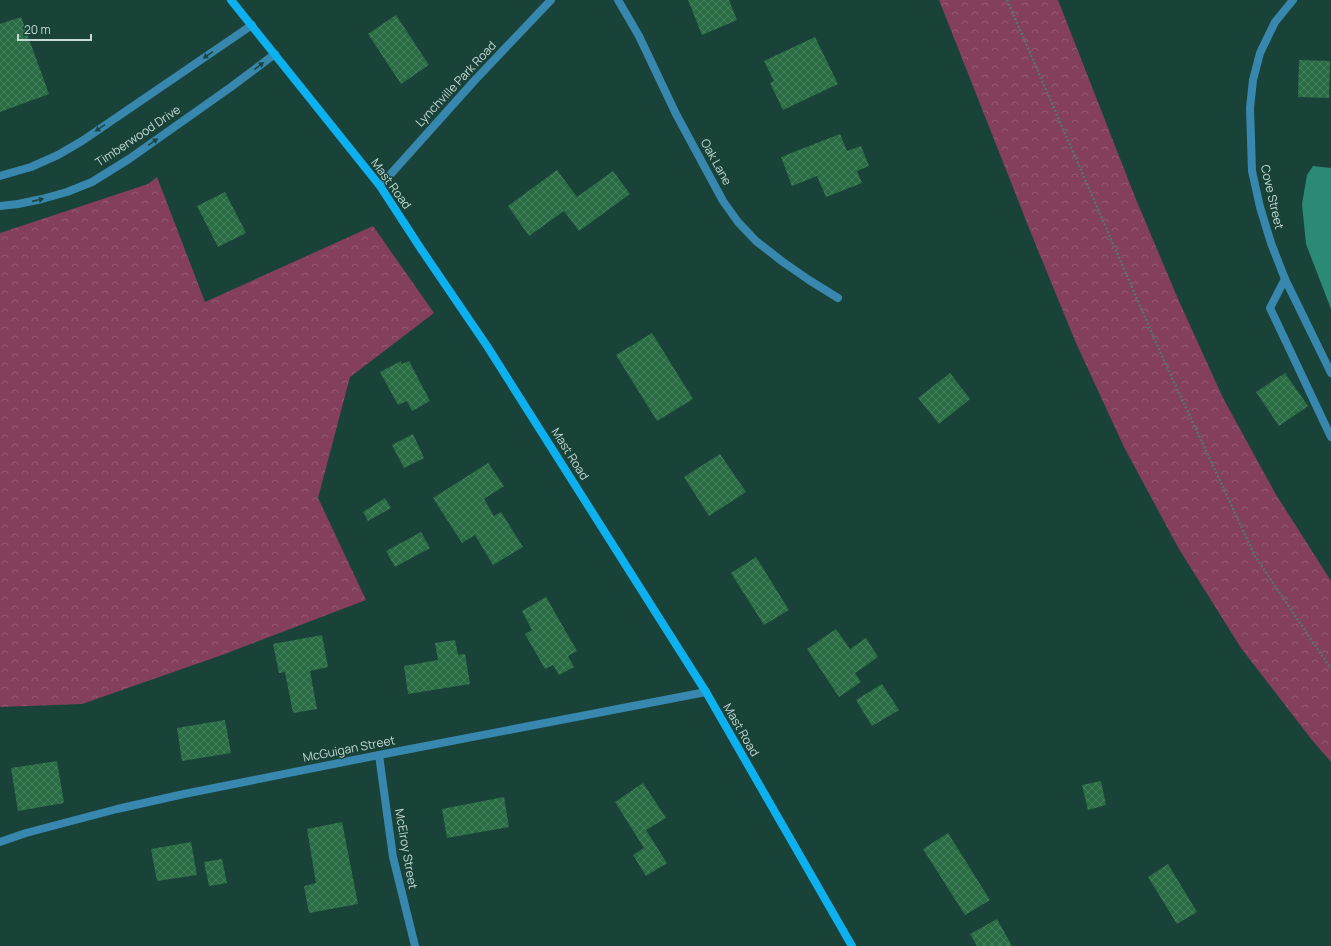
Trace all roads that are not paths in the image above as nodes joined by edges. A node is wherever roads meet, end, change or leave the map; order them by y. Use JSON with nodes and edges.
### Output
{"nodes":[{"id":1,"x":231,"y":0,"type":"edge"},
{"id":2,"x":551,"y":0,"type":"edge"},
{"id":3,"x":618,"y":0,"type":"edge"},
{"id":4,"x":1293,"y":0,"type":"edge"},
{"id":5,"x":252,"y":25,"type":"junction"},
{"id":6,"x":275,"y":54,"type":"junction"},
{"id":7,"x":0,"y":176,"type":"edge"},
{"id":8,"x":380,"y":186,"type":"junction"},
{"id":9,"x":0,"y":206,"type":"edge"},
{"id":10,"x":1285,"y":279,"type":"junction"},
{"id":11,"x":838,"y":298,"type":"dead end"},
{"id":12,"x":1331,"y":373,"type":"edge"},
{"id":13,"x":1331,"y":437,"type":"edge"},
{"id":14,"x":706,"y":692,"type":"junction"},
{"id":15,"x":379,"y":755,"type":"junction"},
{"id":16,"x":0,"y":842,"type":"edge"},
{"id":17,"x":414,"y":946,"type":"edge"},
{"id":18,"x":852,"y":946,"type":"edge"}],
"edges":[{"from":1,"to":5,"type":"main road","name":"Mast Road"},
{"from":2,"to":8,"type":"street","name":"Lynchville Park Road"},
{"from":3,"to":11,"type":"street","name":"Oak Lane"},
{"from":4,"to":10,"type":"street","name":"Cove Street"},
{"from":5,"to":6,"type":"main road","name":"Mast Road"},
{"from":5,"to":7,"type":"street","one_way":true},
{"from":6,"to":8,"type":"main road","name":"Mast Road"},
{"from":9,"to":6,"type":"street","name":"Timberwood Drive","one_way":true},
{"from":8,"to":14,"type":"main road","name":"Mast Road"},
{"from":10,"to":12,"type":"street","name":"Cove Street"},
{"from":10,"to":13,"type":"street"},
{"from":14,"to":15,"type":"street","name":"McGuigan Street"},
{"from":14,"to":18,"type":"main road","name":"Mast Road"},
{"from":15,"to":16,"type":"street","name":"McGuigan Street"},
{"from":15,"to":17,"type":"street","name":"McElroy Street"}]}
